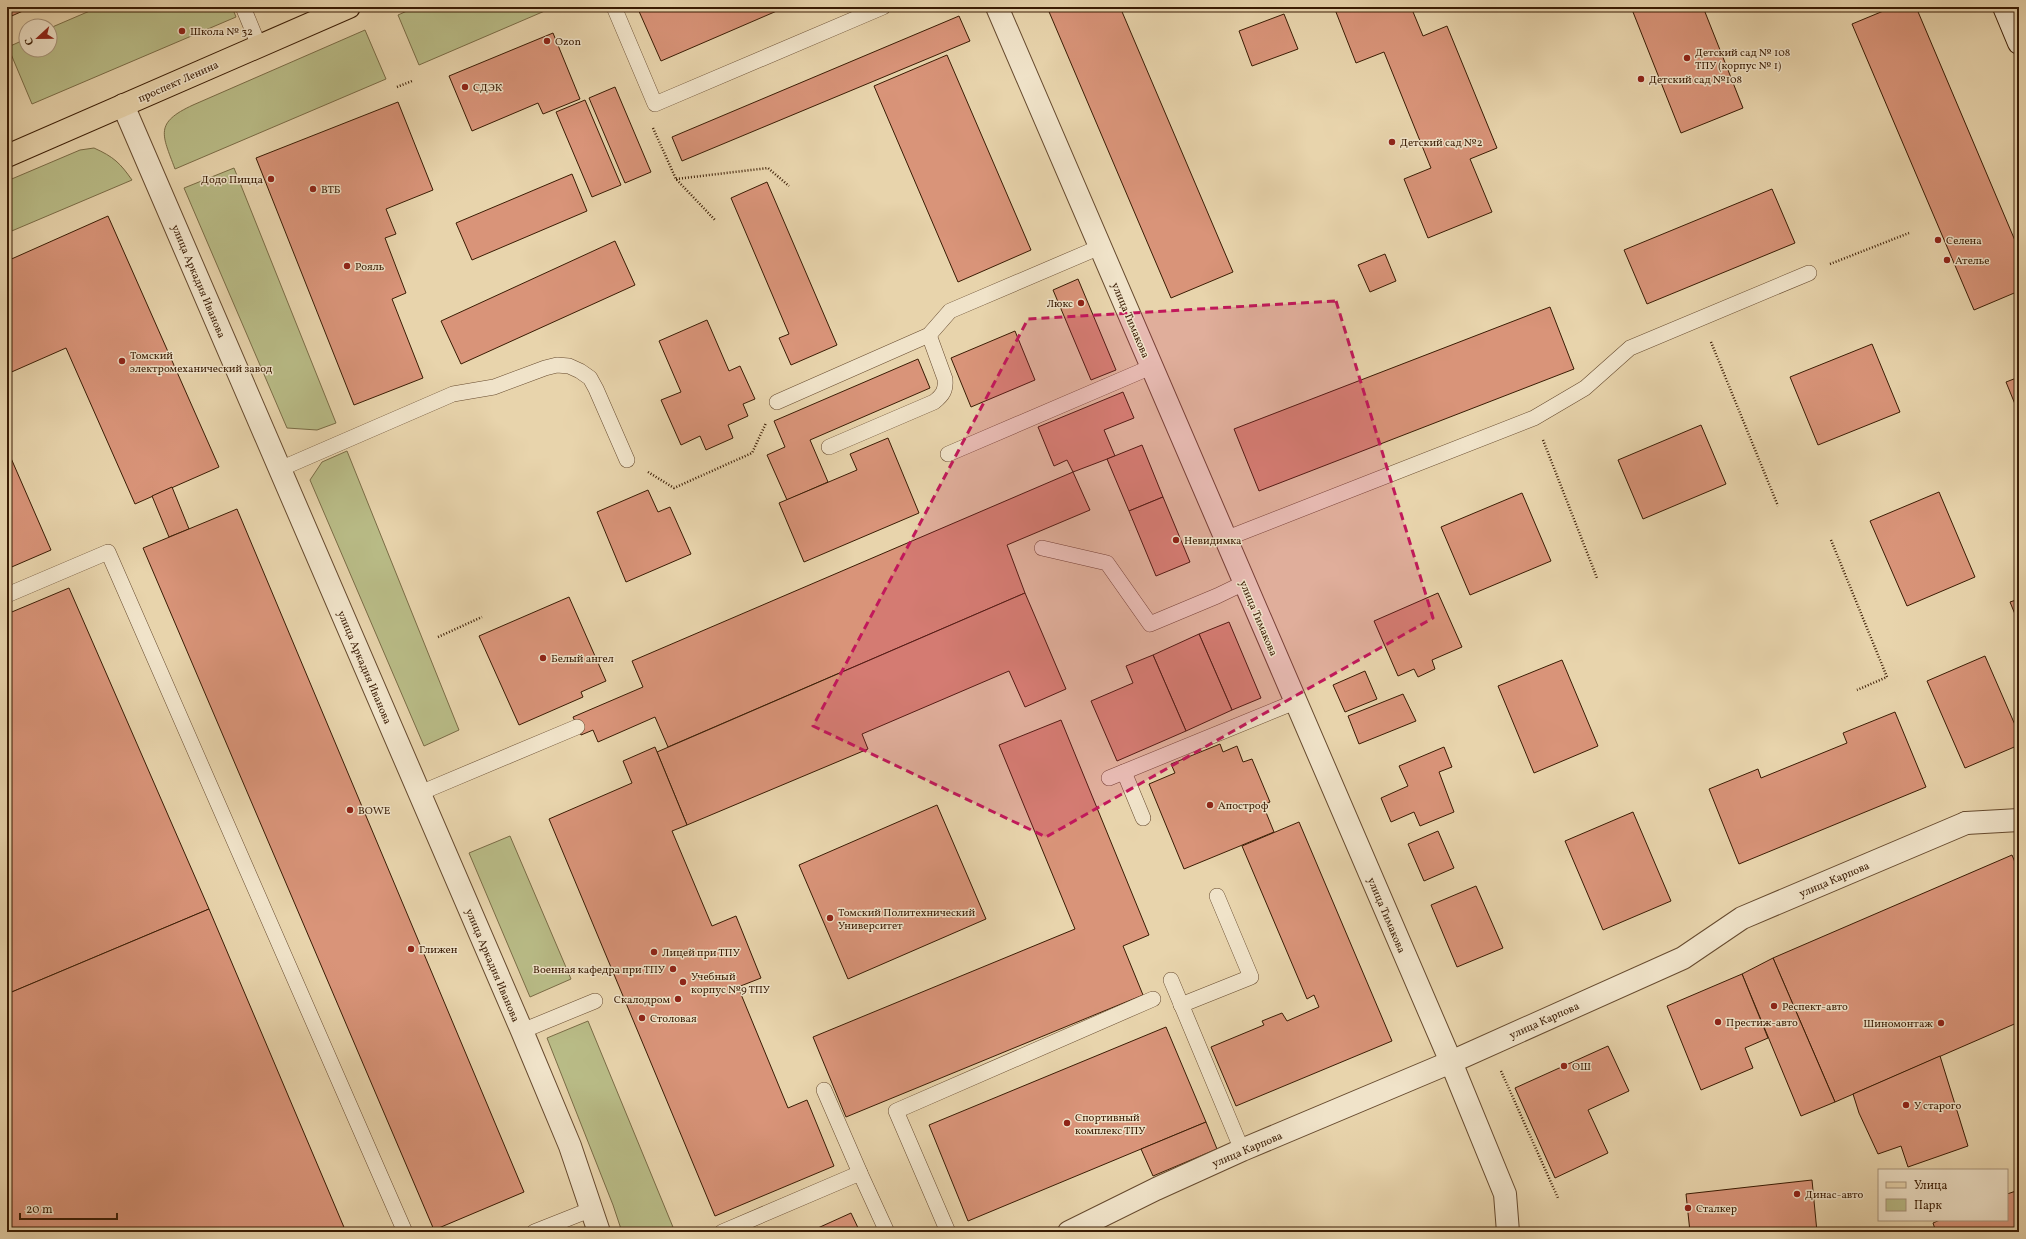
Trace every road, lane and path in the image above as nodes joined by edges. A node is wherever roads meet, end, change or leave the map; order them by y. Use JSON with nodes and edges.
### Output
{"nodes":[{"id":1,"x":243,"y":7,"type":"edge"},
{"id":2,"x":349,"y":7,"type":"edge"},
{"id":3,"x":614,"y":7,"type":"edge"},
{"id":4,"x":883,"y":7,"type":"edge"},
{"id":5,"x":997,"y":7,"type":"edge"},
{"id":6,"x":2004,"y":7,"type":"edge"},
{"id":7,"x":2019,"y":43,"type":"edge"},
{"id":8,"x":259,"y":46,"type":"junction"},
{"id":9,"x":412,"y":81,"type":"dead end"},
{"id":10,"x":397,"y":87,"type":"dead end"},
{"id":11,"x":655,"y":104,"type":"junction"},
{"id":12,"x":123,"y":105,"type":"junction"},
{"id":13,"x":7,"y":156,"type":"edge"},
{"id":14,"x":676,"y":180,"type":"junction"},
{"id":15,"x":789,"y":186,"type":"dead end"},
{"id":16,"x":716,"y":220,"type":"dead end"},
{"id":17,"x":1909,"y":233,"type":"dead end"},
{"id":18,"x":1100,"y":247,"type":"junction"},
{"id":19,"x":1810,"y":273,"type":"joint"},
{"id":20,"x":1701,"y":318,"type":"junction"},
{"id":21,"x":929,"y":335,"type":"junction"},
{"id":22,"x":1151,"y":367,"type":"junction"},
{"id":23,"x":777,"y":402,"type":"joint"},
{"id":24,"x":1534,"y":418,"type":"junction"},
{"id":25,"x":829,"y":447,"type":"dead end"},
{"id":26,"x":948,"y":454,"type":"dead end"},
{"id":27,"x":627,"y":460,"type":"joint"},
{"id":28,"x":280,"y":469,"type":"junction"},
{"id":29,"x":1778,"y":506,"type":"dead end"},
{"id":30,"x":1225,"y":539,"type":"junction"},
{"id":31,"x":1831,"y":540,"type":"dead end"},
{"id":32,"x":1042,"y":548,"type":"dead end"},
{"id":33,"x":1597,"y":578,"type":"dead end"},
{"id":34,"x":1244,"y":583,"type":"junction"},
{"id":35,"x":7,"y":595,"type":"edge"},
{"id":36,"x":482,"y":617,"type":"dead end"},
{"id":37,"x":438,"y":637,"type":"dead end"},
{"id":38,"x":1858,"y":690,"type":"dead end"},
{"id":39,"x":1295,"y":702,"type":"junction"},
{"id":40,"x":577,"y":727,"type":"dead end"},
{"id":41,"x":1124,"y":772,"type":"junction"},
{"id":42,"x":1109,"y":778,"type":"dead end"},
{"id":43,"x":420,"y":793,"type":"junction"},
{"id":44,"x":1143,"y":818,"type":"dead end"},
{"id":45,"x":2019,"y":820,"type":"edge"},
{"id":46,"x":1217,"y":896,"type":"dead end"},
{"id":47,"x":1171,"y":980,"type":"dead end"},
{"id":48,"x":1153,"y":999,"type":"dead end"},
{"id":49,"x":595,"y":1001,"type":"dead end"},
{"id":50,"x":1181,"y":1005,"type":"junction"},
{"id":51,"x":522,"y":1031,"type":"junction"},
{"id":52,"x":1489,"y":1045,"type":"junction"},
{"id":53,"x":1451,"y":1062,"type":"junction"},
{"id":54,"x":824,"y":1090,"type":"dead end"},
{"id":55,"x":1242,"y":1150,"type":"junction"},
{"id":56,"x":860,"y":1173,"type":"junction"},
{"id":57,"x":1558,"y":1198,"type":"dead end"},
{"id":58,"x":592,"y":1209,"type":"junction"},
{"id":59,"x":405,"y":1232,"type":"edge"},
{"id":60,"x":534,"y":1232,"type":"edge"},
{"id":61,"x":599,"y":1232,"type":"edge"},
{"id":62,"x":722,"y":1232,"type":"edge"},
{"id":63,"x":887,"y":1232,"type":"edge"},
{"id":64,"x":948,"y":1232,"type":"edge"},
{"id":65,"x":1069,"y":1232,"type":"edge"},
{"id":66,"x":1508,"y":1232,"type":"edge"}],
"edges":[{"from":1,"to":8,"type":"lane"},
{"from":2,"to":8,"type":"main road","name":"проспект Ленина"},
{"from":3,"to":11,"type":"lane"},
{"from":4,"to":11,"type":"lane"},
{"from":5,"to":18,"type":"street","name":"улица Тимакова"},
{"from":6,"to":7,"type":"street"},
{"from":8,"to":12,"type":"main road","name":"проспект Ленина"},
{"from":9,"to":10,"type":"path"},
{"from":11,"to":14,"type":"path"},
{"from":12,"to":13,"type":"main road","name":"проспект Ленина"},
{"from":12,"to":28,"type":"street","name":"улица Аркадия Иванова"},
{"from":14,"to":15,"type":"path"},
{"from":14,"to":16,"type":"path"},
{"from":17,"to":19,"type":"path"},
{"from":18,"to":21,"type":"lane"},
{"from":18,"to":22,"type":"street","name":"улица Тимакова"},
{"from":19,"to":20,"type":"lane"},
{"from":20,"to":24,"type":"lane"},
{"from":20,"to":29,"type":"path"},
{"from":21,"to":23,"type":"lane"},
{"from":21,"to":25,"type":"lane"},
{"from":22,"to":26,"type":"lane"},
{"from":22,"to":30,"type":"street","name":"улица Тимакова"},
{"from":23,"to":27,"type":"path"},
{"from":24,"to":30,"type":"lane"},
{"from":24,"to":33,"type":"path"},
{"from":27,"to":28,"type":"lane"},
{"from":28,"to":43,"type":"street","name":"улица Аркадия Иванова"},
{"from":30,"to":34,"type":"street","name":"улица Тимакова"},
{"from":31,"to":38,"type":"path"},
{"from":32,"to":34,"type":"lane"},
{"from":34,"to":39,"type":"street","name":"улица Тимакова"},
{"from":35,"to":59,"type":"lane"},
{"from":36,"to":37,"type":"path"},
{"from":39,"to":41,"type":"lane"},
{"from":39,"to":53,"type":"street","name":"улица Тимакова"},
{"from":40,"to":43,"type":"lane"},
{"from":41,"to":42,"type":"lane"},
{"from":41,"to":44,"type":"lane"},
{"from":43,"to":51,"type":"street","name":"улица Аркадия Иванова"},
{"from":45,"to":52,"type":"street","name":"улица Карпова"},
{"from":46,"to":50,"type":"lane"},
{"from":47,"to":50,"type":"lane"},
{"from":48,"to":64,"type":"lane"},
{"from":49,"to":51,"type":"lane"},
{"from":50,"to":55,"type":"lane"},
{"from":51,"to":58,"type":"street","name":"улица Аркадия Иванова"},
{"from":52,"to":53,"type":"street","name":"улица Карпова"},
{"from":52,"to":57,"type":"path"},
{"from":53,"to":55,"type":"street","name":"улица Карпова"},
{"from":53,"to":66,"type":"street","name":"улица Тимакова"},
{"from":54,"to":56,"type":"lane"},
{"from":55,"to":65,"type":"street","name":"улица Карпова"},
{"from":56,"to":62,"type":"lane"},
{"from":56,"to":63,"type":"lane"},
{"from":58,"to":60,"type":"lane"},
{"from":58,"to":61,"type":"street","name":"улица Аркадия Иванова"}]}
